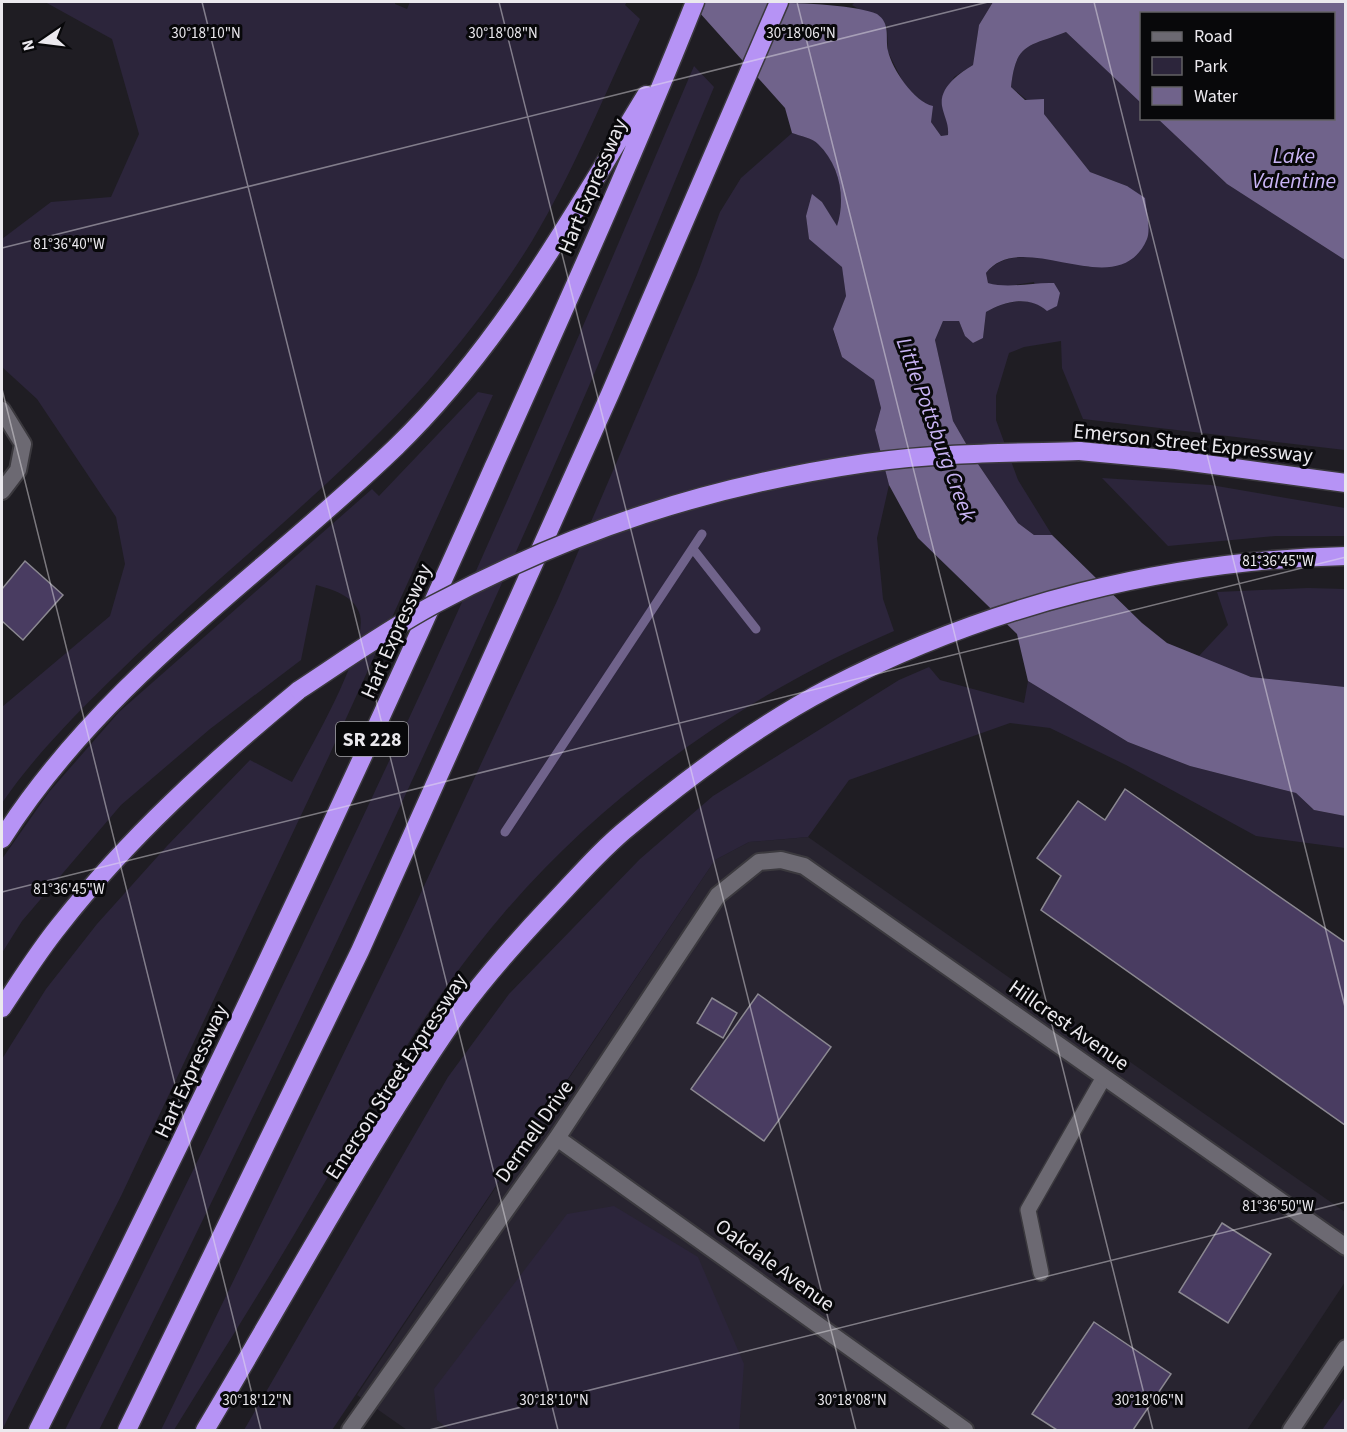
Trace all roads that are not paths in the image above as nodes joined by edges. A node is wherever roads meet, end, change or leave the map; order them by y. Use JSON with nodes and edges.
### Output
{"nodes":[{"id":1,"x":695,"y":2,"type":"edge"},
{"id":2,"x":779,"y":2,"type":"edge"},
{"id":3,"x":681,"y":37,"type":"junction"},
{"id":4,"x":2,"y":410,"type":"edge"},
{"id":5,"x":1346,"y":483,"type":"edge"},
{"id":6,"x":2,"y":491,"type":"edge"},
{"id":7,"x":1346,"y":556,"type":"edge"},
{"id":8,"x":2,"y":839,"type":"edge"},
{"id":9,"x":759,"y":862,"type":"joint"},
{"id":10,"x":2,"y":1008,"type":"edge"},
{"id":11,"x":1104,"y":1077,"type":"junction"},
{"id":12,"x":557,"y":1138,"type":"junction"},
{"id":13,"x":1346,"y":1247,"type":"edge"},
{"id":14,"x":1041,"y":1273,"type":"dead end"},
{"id":15,"x":1346,"y":1347,"type":"edge"},
{"id":16,"x":351,"y":1430,"type":"edge"},
{"id":17,"x":38,"y":1431,"type":"edge"},
{"id":18,"x":127,"y":1431,"type":"edge"},
{"id":19,"x":205,"y":1431,"type":"edge"},
{"id":20,"x":965,"y":1431,"type":"edge"},
{"id":21,"x":1291,"y":1431,"type":"edge"}],
"edges":[{"from":1,"to":3,"type":"highway","name":"Hart Expressway","number":"SR 228"},
{"from":2,"to":18,"type":"highway"},
{"from":3,"to":8,"type":"highway"},
{"from":3,"to":17,"type":"highway","name":"Hart Expressway","number":"SR 228"},
{"from":4,"to":6,"type":"street"},
{"from":5,"to":10,"type":"highway","name":"Emerson Street Expressway","bridge":true},
{"from":7,"to":19,"type":"highway","name":"Emerson Street Expressway"},
{"from":9,"to":11,"type":"street","name":"Hillcrest Avenue"},
{"from":9,"to":12,"type":"street","name":"Dermell Drive"},
{"from":11,"to":13,"type":"street","name":"Hillcrest Avenue"},
{"from":11,"to":14,"type":"lane"},
{"from":12,"to":16,"type":"street","name":"Dermell Drive"},
{"from":12,"to":20,"type":"street","name":"Oakdale Avenue"},
{"from":15,"to":21,"type":"street"}]}
